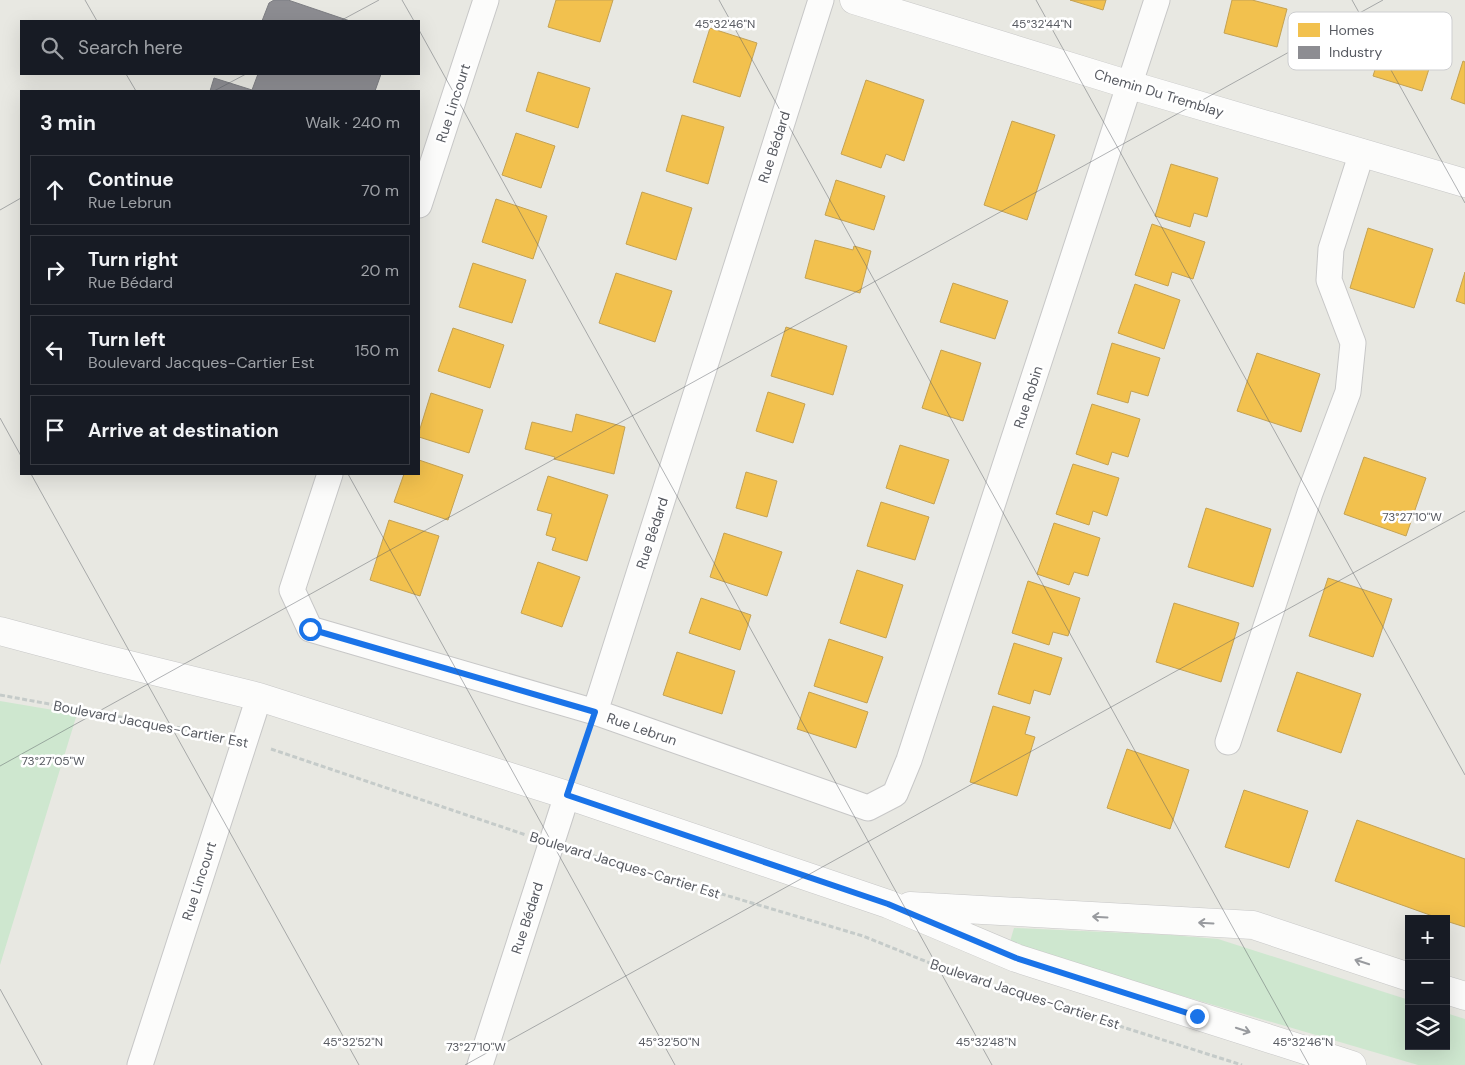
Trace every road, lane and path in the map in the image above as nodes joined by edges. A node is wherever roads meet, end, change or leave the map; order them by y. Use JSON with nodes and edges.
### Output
{"nodes":[{"id":1,"x":486,"y":0,"type":"edge"},
{"id":2,"x":821,"y":0,"type":"edge"},
{"id":3,"x":854,"y":0,"type":"edge"},
{"id":4,"x":1157,"y":0,"type":"edge"},
{"id":5,"x":1130,"y":85,"type":"junction"},
{"id":6,"x":1362,"y":152,"type":"junction"},
{"id":7,"x":1465,"y":183,"type":"edge"},
{"id":8,"x":420,"y":202,"type":"edge"},
{"id":9,"x":330,"y":475,"type":"edge"},
{"id":10,"x":0,"y":631,"type":"edge"},
{"id":11,"x":0,"y":695,"type":"edge"},
{"id":12,"x":258,"y":697,"type":"junction"},
{"id":13,"x":595,"y":712,"type":"junction"},
{"id":14,"x":245,"y":740,"type":"junction"},
{"id":15,"x":1228,"y":742,"type":"dead end"},
{"id":16,"x":895,"y":794,"type":"joint"},
{"id":17,"x":567,"y":795,"type":"junction"},
{"id":18,"x":552,"y":843,"type":"junction"},
{"id":19,"x":888,"y":904,"type":"junction"},
{"id":20,"x":1405,"y":976,"type":"edge"},
{"id":21,"x":1450,"y":991,"type":"edge"},
{"id":22,"x":1465,"y":996,"type":"edge"},
{"id":23,"x":140,"y":1065,"type":"edge"},
{"id":24,"x":480,"y":1065,"type":"edge"},
{"id":25,"x":1242,"y":1065,"type":"edge"},
{"id":26,"x":1352,"y":1065,"type":"edge"}],
"edges":[{"from":1,"to":8,"type":"street","name":"Rue Lincourt"},
{"from":2,"to":13,"type":"street","name":"Rue Bédard"},
{"from":3,"to":5,"type":"main road","name":"Chemin Du Tremblay"},
{"from":4,"to":5,"type":"street","name":"Rue Robin"},
{"from":5,"to":6,"type":"main road","name":"Chemin Du Tremblay"},
{"from":5,"to":16,"type":"street","name":"Rue Robin"},
{"from":6,"to":7,"type":"main road","name":"Chemin Du Tremblay"},
{"from":6,"to":15,"type":"street"},
{"from":9,"to":13,"type":"street","name":"Rue Lebrun"},
{"from":10,"to":12,"type":"main road"},
{"from":11,"to":14,"type":"path","name":"Boulevard Jacques-Cartier Est"},
{"from":12,"to":14,"type":"street","name":"Rue Lincourt"},
{"from":12,"to":17,"type":"main road"},
{"from":13,"to":16,"type":"street","name":"Rue Lebrun"},
{"from":13,"to":17,"type":"path"},
{"from":14,"to":18,"type":"path","name":"Boulevard Jacques-Cartier Est"},
{"from":14,"to":23,"type":"street","name":"Rue Lincourt"},
{"from":17,"to":18,"type":"street","name":"Rue Bédard"},
{"from":17,"to":19,"type":"main road"},
{"from":18,"to":24,"type":"street","name":"Rue Bédard"},
{"from":18,"to":25,"type":"path","name":"Boulevard Jacques-Cartier Est"},
{"from":20,"to":19,"type":"main road","one_way":true},
{"from":19,"to":26,"type":"main road","one_way":true},
{"from":21,"to":22,"type":"main road"}]}
